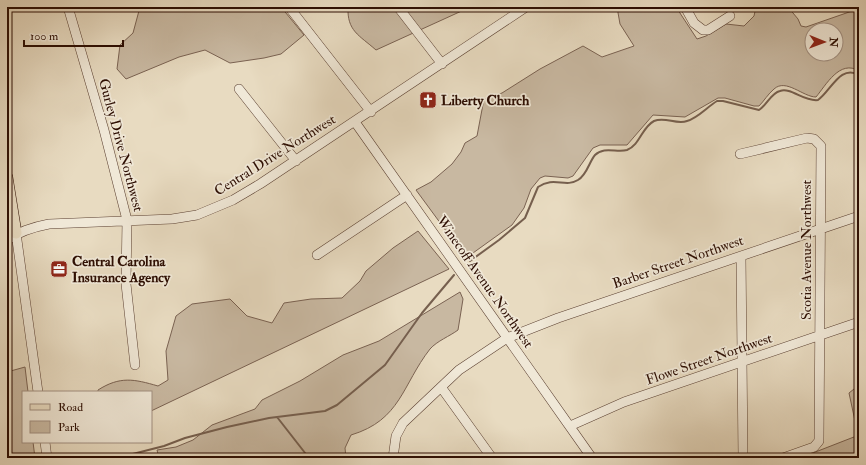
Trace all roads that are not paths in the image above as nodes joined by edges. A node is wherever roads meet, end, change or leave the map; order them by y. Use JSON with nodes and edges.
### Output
{"nodes":[{"id":1,"x":68,"y":7,"type":"edge"},
{"id":2,"x":289,"y":7,"type":"edge"},
{"id":3,"x":398,"y":7,"type":"edge"},
{"id":4,"x":526,"y":7,"type":"edge"},
{"id":5,"x":685,"y":7,"type":"edge"},
{"id":6,"x":514,"y":10,"type":"edge"},
{"id":7,"x":730,"y":16,"type":"dead end"},
{"id":8,"x":442,"y":64,"type":"junction"},
{"id":9,"x":239,"y":89,"type":"dead end"},
{"id":10,"x":371,"y":112,"type":"junction"},
{"id":11,"x":355,"y":122,"type":"junction"},
{"id":12,"x":740,"y":154,"type":"dead end"},
{"id":13,"x":296,"y":161,"type":"junction"},
{"id":14,"x":7,"y":177,"type":"edge"},
{"id":15,"x":406,"y":195,"type":"junction"},
{"id":16,"x":859,"y":216,"type":"edge"},
{"id":17,"x":127,"y":220,"type":"junction"},
{"id":18,"x":820,"y":228,"type":"junction"},
{"id":19,"x":16,"y":233,"type":"junction"},
{"id":20,"x":7,"y":240,"type":"edge"},
{"id":21,"x":317,"y":255,"type":"dead end"},
{"id":22,"x":741,"y":256,"type":"junction"},
{"id":23,"x":859,"y":322,"type":"edge"},
{"id":24,"x":820,"y":335,"type":"junction"},
{"id":25,"x":507,"y":338,"type":"junction"},
{"id":26,"x":742,"y":362,"type":"junction"},
{"id":27,"x":135,"y":365,"type":"dead end"},
{"id":28,"x":441,"y":387,"type":"junction"},
{"id":29,"x":38,"y":391,"type":"edge"},
{"id":30,"x":570,"y":426,"type":"junction"},
{"id":31,"x":44,"y":443,"type":"edge"},
{"id":32,"x":47,"y":458,"type":"edge"},
{"id":33,"x":393,"y":458,"type":"edge"},
{"id":34,"x":492,"y":458,"type":"edge"},
{"id":35,"x":592,"y":458,"type":"edge"},
{"id":36,"x":743,"y":458,"type":"edge"},
{"id":37,"x":783,"y":458,"type":"edge"}],
"edges":[{"from":1,"to":17,"type":"street","name":"Gurley Drive Northwest"},
{"from":2,"to":10,"type":"street"},
{"from":3,"to":8,"type":"street"},
{"from":4,"to":6,"type":"street","name":"Central Drive Northwest"},
{"from":5,"to":7,"type":"street"},
{"from":6,"to":8,"type":"street","name":"Central Drive Northwest"},
{"from":8,"to":10,"type":"street","name":"Central Drive Northwest"},
{"from":9,"to":13,"type":"street"},
{"from":10,"to":11,"type":"street","name":"Central Drive Northwest"},
{"from":11,"to":13,"type":"street","name":"Central Drive Northwest"},
{"from":11,"to":15,"type":"street","name":"Winecoff Avenue Northwest"},
{"from":12,"to":18,"type":"street","name":"Scotia Avenue Northwest"},
{"from":13,"to":17,"type":"street","name":"Central Drive Northwest"},
{"from":14,"to":19,"type":"main road"},
{"from":15,"to":21,"type":"street"},
{"from":15,"to":25,"type":"street","name":"Winecoff Avenue Northwest"},
{"from":16,"to":18,"type":"street","name":"Barber Street Northwest"},
{"from":17,"to":19,"type":"street","name":"Central Drive Northwest"},
{"from":17,"to":27,"type":"street","name":"Gurley Drive Northwest"},
{"from":18,"to":22,"type":"street","name":"Barber Street Northwest"},
{"from":18,"to":24,"type":"street","name":"Scotia Avenue Northwest"},
{"from":19,"to":20,"type":"street","name":"Central Drive Northwest"},
{"from":19,"to":29,"type":"street"},
{"from":22,"to":25,"type":"street","name":"Barber Street Northwest"},
{"from":22,"to":26,"type":"street"},
{"from":23,"to":24,"type":"street","name":"Flowe Street Northwest"},
{"from":24,"to":26,"type":"street","name":"Flowe Street Northwest"},
{"from":24,"to":37,"type":"street","name":"Scotia Avenue Northwest"},
{"from":25,"to":28,"type":"street","name":"Barber Street Northwest"},
{"from":25,"to":30,"type":"street","name":"Winecoff Avenue Northwest"},
{"from":26,"to":30,"type":"street","name":"Flowe Street Northwest"},
{"from":26,"to":36,"type":"street"},
{"from":28,"to":33,"type":"street","name":"Barber Street Northwest"},
{"from":28,"to":34,"type":"street"},
{"from":30,"to":35,"type":"street","name":"Winecoff Avenue Northwest"},
{"from":31,"to":32,"type":"street"}]}
